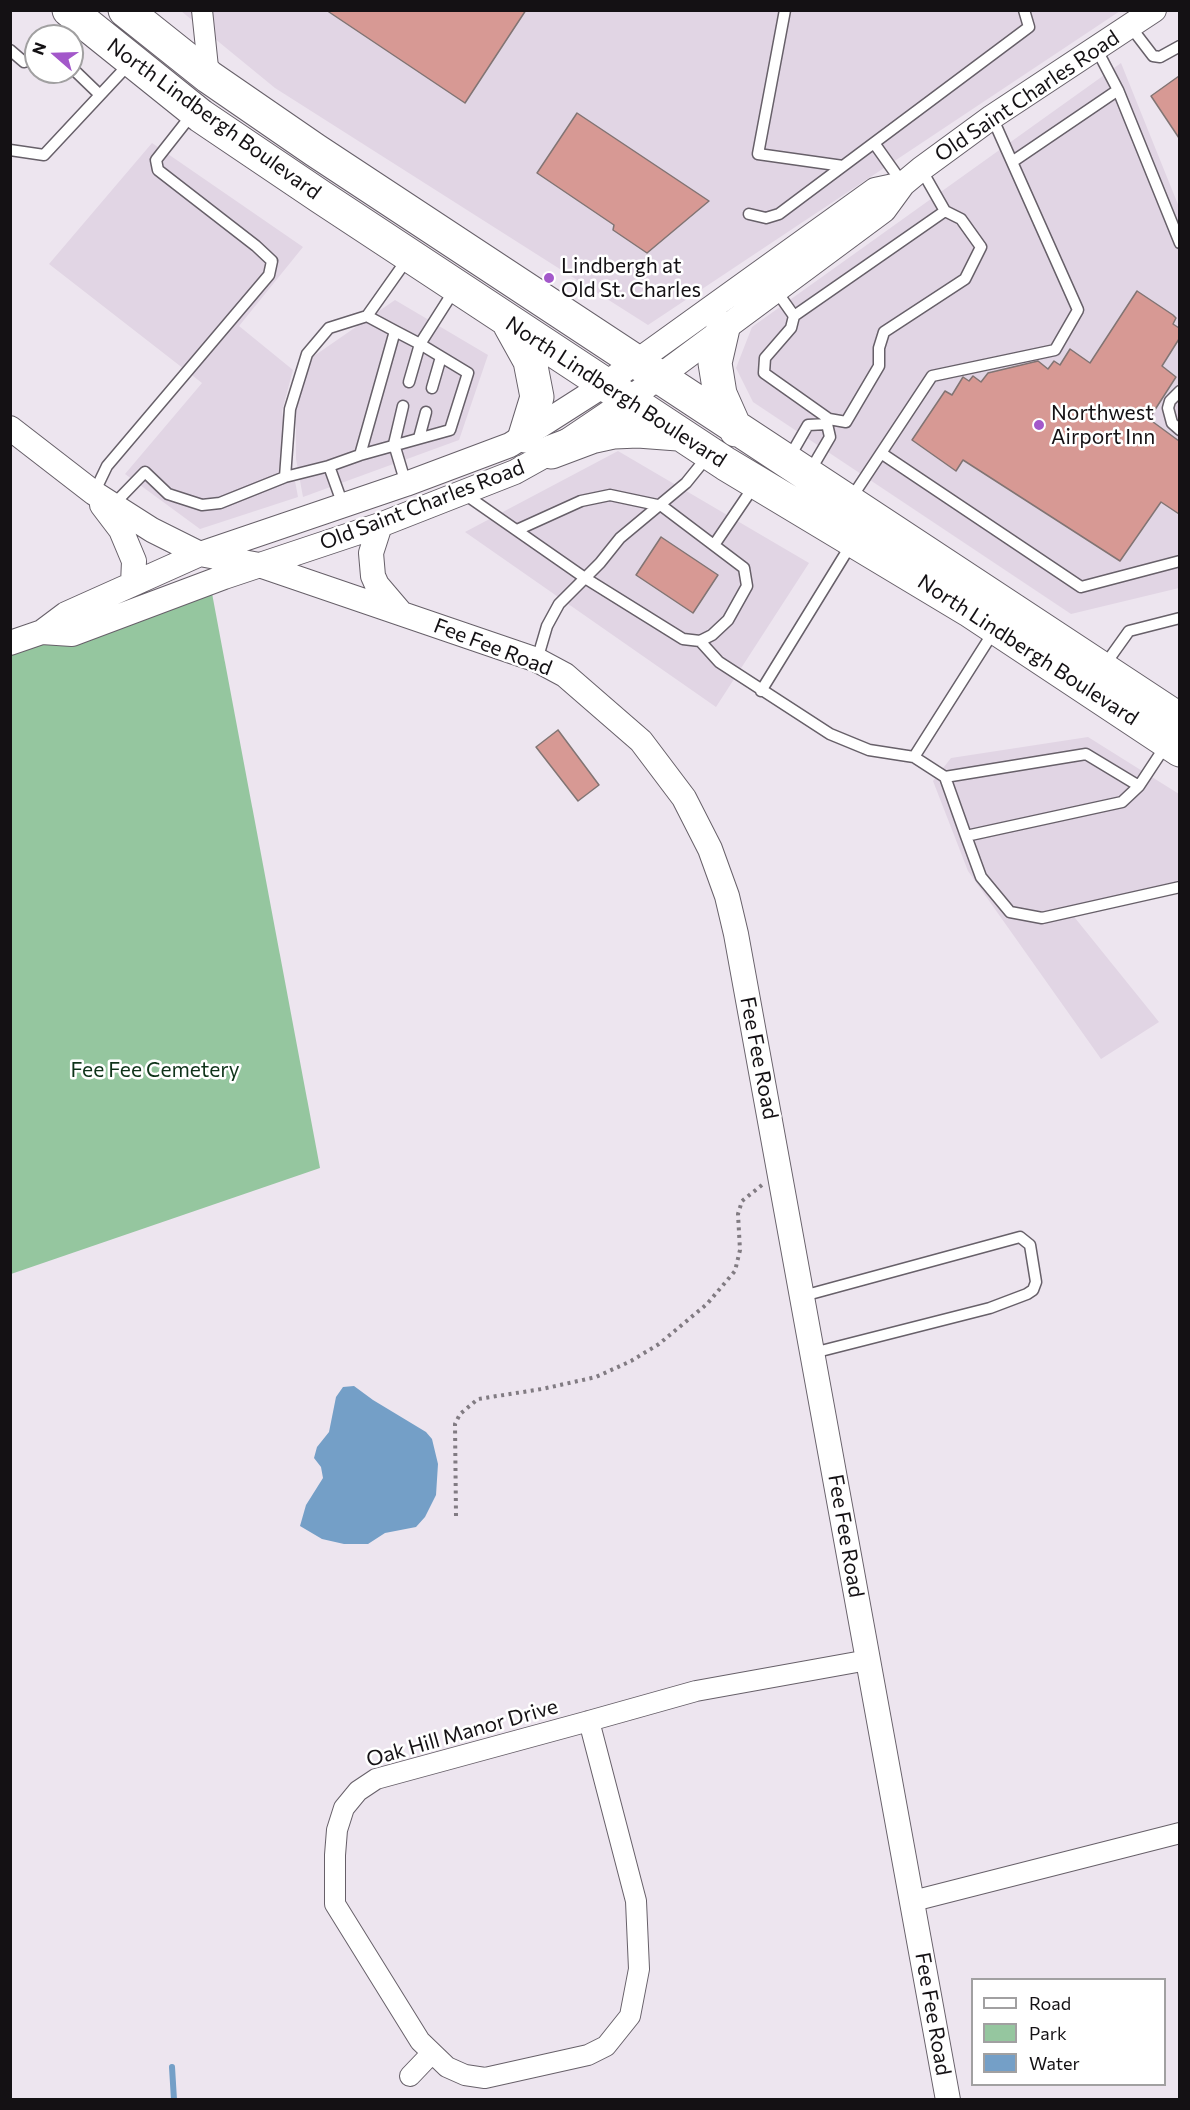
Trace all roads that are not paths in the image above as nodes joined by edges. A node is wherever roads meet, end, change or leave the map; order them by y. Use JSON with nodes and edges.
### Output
{"nodes":[{"id":1,"x":125,"y":10,"type":"edge"},
{"id":2,"x":201,"y":10,"type":"edge"},
{"id":3,"x":785,"y":10,"type":"edge"},
{"id":4,"x":1024,"y":10,"type":"edge"},
{"id":5,"x":1154,"y":10,"type":"edge"},
{"id":6,"x":76,"y":21,"type":"edge"},
{"id":7,"x":1130,"y":26,"type":"junction"},
{"id":8,"x":1179,"y":46,"type":"edge"},
{"id":9,"x":1096,"y":48,"type":"junction"},
{"id":10,"x":10,"y":50,"type":"edge"},
{"id":11,"x":24,"y":62,"type":"edge"},
{"id":12,"x":130,"y":62,"type":"junction"},
{"id":13,"x":209,"y":77,"type":"junction"},
{"id":14,"x":84,"y":80,"type":"edge"},
{"id":15,"x":1118,"y":90,"type":"junction"},
{"id":16,"x":100,"y":95,"type":"junction"},
{"id":17,"x":195,"y":111,"type":"junction"},
{"id":18,"x":992,"y":117,"type":"junction"},
{"id":19,"x":874,"y":143,"type":"junction"},
{"id":20,"x":10,"y":150,"type":"edge"},
{"id":21,"x":1012,"y":162,"type":"junction"},
{"id":22,"x":843,"y":166,"type":"junction"},
{"id":23,"x":921,"y":169,"type":"junction"},
{"id":24,"x":903,"y":184,"type":"junction"},
{"id":25,"x":945,"y":211,"type":"junction"},
{"id":26,"x":749,"y":214,"type":"dead end"},
{"id":27,"x":1179,"y":243,"type":"edge"},
{"id":28,"x":410,"y":255,"type":"junction"},
{"id":29,"x":457,"y":287,"type":"junction"},
{"id":30,"x":774,"y":289,"type":"junction"},
{"id":31,"x":367,"y":316,"type":"junction"},
{"id":32,"x":794,"y":316,"type":"junction"},
{"id":33,"x":508,"y":320,"type":"junction"},
{"id":34,"x":723,"y":328,"type":"junction"},
{"id":35,"x":395,"y":331,"type":"junction"},
{"id":36,"x":420,"y":344,"type":"junction"},
{"id":37,"x":441,"y":357,"type":"junction"},
{"id":38,"x":647,"y":370,"type":"junction"},
{"id":39,"x":409,"y":382,"type":"dead end"},
{"id":40,"x":432,"y":388,"type":"dead end"},
{"id":41,"x":1179,"y":391,"type":"edge"},
{"id":42,"x":616,"y":392,"type":"junction"},
{"id":43,"x":403,"y":406,"type":"dead end"},
{"id":44,"x":426,"y":412,"type":"dead end"},
{"id":45,"x":828,"y":421,"type":"junction"},
{"id":46,"x":10,"y":428,"type":"edge"},
{"id":47,"x":736,"y":430,"type":"junction"},
{"id":48,"x":1179,"y":430,"type":"edge"},
{"id":49,"x":681,"y":434,"type":"junction"},
{"id":50,"x":420,"y":438,"type":"junction"},
{"id":51,"x":394,"y":444,"type":"junction"},
{"id":52,"x":538,"y":444,"type":"junction"},
{"id":53,"x":709,"y":453,"type":"junction"},
{"id":54,"x":881,"y":453,"type":"junction"},
{"id":55,"x":360,"y":454,"type":"junction"},
{"id":56,"x":329,"y":466,"type":"junction"},
{"id":57,"x":796,"y":469,"type":"junction"},
{"id":58,"x":285,"y":477,"type":"junction"},
{"id":59,"x":756,"y":483,"type":"junction"},
{"id":60,"x":406,"y":484,"type":"junction"},
{"id":61,"x":463,"y":493,"type":"junction"},
{"id":62,"x":103,"y":499,"type":"junction"},
{"id":63,"x":849,"y":503,"type":"junction"},
{"id":64,"x":343,"y":505,"type":"junction"},
{"id":65,"x":662,"y":506,"type":"junction"},
{"id":66,"x":414,"y":511,"type":"junction"},
{"id":67,"x":380,"y":525,"type":"junction"},
{"id":68,"x":517,"y":530,"type":"junction"},
{"id":69,"x":853,"y":542,"type":"junction"},
{"id":70,"x":714,"y":545,"type":"junction"},
{"id":71,"x":201,"y":554,"type":"junction"},
{"id":72,"x":1179,"y":561,"type":"edge"},
{"id":73,"x":259,"y":565,"type":"junction"},
{"id":74,"x":585,"y":578,"type":"junction"},
{"id":75,"x":133,"y":584,"type":"junction"},
{"id":76,"x":400,"y":612,"type":"junction"},
{"id":77,"x":1179,"y":618,"type":"edge"},
{"id":78,"x":996,"y":628,"type":"junction"},
{"id":79,"x":42,"y":632,"type":"junction"},
{"id":80,"x":700,"y":641,"type":"junction"},
{"id":81,"x":10,"y":643,"type":"edge"},
{"id":82,"x":537,"y":660,"type":"junction"},
{"id":83,"x":1102,"y":669,"type":"junction"},
{"id":84,"x":761,"y":691,"type":"junction"},
{"id":85,"x":1176,"y":737,"type":"edge"},
{"id":86,"x":914,"y":757,"type":"junction"},
{"id":87,"x":945,"y":777,"type":"junction"},
{"id":88,"x":1139,"y":786,"type":"junction"},
{"id":89,"x":966,"y":836,"type":"junction"},
{"id":90,"x":1179,"y":887,"type":"edge"},
{"id":91,"x":803,"y":1296,"type":"junction"},
{"id":92,"x":812,"y":1353,"type":"junction"},
{"id":93,"x":868,"y":1660,"type":"junction"},
{"id":94,"x":589,"y":1721,"type":"junction"},
{"id":95,"x":1179,"y":1833,"type":"edge"},
{"id":96,"x":913,"y":1901,"type":"junction"},
{"id":97,"x":431,"y":2054,"type":"junction"},
{"id":98,"x":410,"y":2076,"type":"dead end"},
{"id":99,"x":948,"y":2100,"type":"edge"}],
"edges":[{"from":1,"to":13,"type":"highway","name":"North Lindbergh Boulevard"},
{"from":2,"to":13,"type":"street"},
{"from":3,"to":22,"type":"lane"},
{"from":4,"to":19,"type":"lane"},
{"from":5,"to":7,"type":"street","name":"Old Saint Charles Road"},
{"from":6,"to":12,"type":"highway","name":"North Lindbergh Boulevard"},
{"from":7,"to":8,"type":"lane"},
{"from":7,"to":9,"type":"street","name":"Old Saint Charles Road"},
{"from":9,"to":15,"type":"lane"},
{"from":9,"to":18,"type":"street","name":"Old Saint Charles Road"},
{"from":10,"to":11,"type":"lane"},
{"from":12,"to":16,"type":"lane"},
{"from":12,"to":17,"type":"highway","name":"North Lindbergh Boulevard"},
{"from":13,"to":38,"type":"highway","name":"North Lindbergh Boulevard"},
{"from":14,"to":16,"type":"lane"},
{"from":15,"to":21,"type":"lane"},
{"from":15,"to":27,"type":"lane"},
{"from":16,"to":20,"type":"lane"},
{"from":17,"to":28,"type":"highway","name":"North Lindbergh Boulevard"},
{"from":17,"to":62,"type":"lane"},
{"from":18,"to":21,"type":"lane"},
{"from":18,"to":23,"type":"street","name":"Old Saint Charles Road"},
{"from":19,"to":22,"type":"lane"},
{"from":19,"to":24,"type":"lane"},
{"from":21,"to":54,"type":"lane"},
{"from":22,"to":26,"type":"lane"},
{"from":23,"to":24,"type":"street","name":"Old Saint Charles Road"},
{"from":23,"to":25,"type":"lane"},
{"from":24,"to":30,"type":"street","name":"Old Saint Charles Road"},
{"from":24,"to":38,"type":"street","name":"Old Saint Charles Road"},
{"from":25,"to":32,"type":"lane"},
{"from":25,"to":45,"type":"lane"},
{"from":28,"to":29,"type":"highway","name":"North Lindbergh Boulevard"},
{"from":28,"to":31,"type":"lane"},
{"from":29,"to":33,"type":"highway","name":"North Lindbergh Boulevard"},
{"from":29,"to":36,"type":"lane"},
{"from":30,"to":32,"type":"lane"},
{"from":30,"to":34,"type":"street","name":"Old Saint Charles Road"},
{"from":31,"to":35,"type":"lane"},
{"from":31,"to":58,"type":"lane"},
{"from":32,"to":45,"type":"lane"},
{"from":33,"to":42,"type":"highway","name":"North Lindbergh Boulevard"},
{"from":33,"to":52,"type":"highway"},
{"from":34,"to":38,"type":"street","name":"Old Saint Charles Road"},
{"from":34,"to":47,"type":"highway"},
{"from":35,"to":36,"type":"lane"},
{"from":35,"to":55,"type":"lane"},
{"from":36,"to":37,"type":"lane"},
{"from":36,"to":39,"type":"lane"},
{"from":37,"to":40,"type":"lane"},
{"from":37,"to":50,"type":"lane"},
{"from":38,"to":42,"type":"street","name":"Old Saint Charles Road"},
{"from":38,"to":47,"type":"highway","name":"North Lindbergh Boulevard"},
{"from":41,"to":48,"type":"lane"},
{"from":42,"to":49,"type":"highway","name":"North Lindbergh Boulevard"},
{"from":42,"to":52,"type":"street","name":"Old Saint Charles Road"},
{"from":43,"to":51,"type":"lane"},
{"from":44,"to":50,"type":"lane"},
{"from":45,"to":57,"type":"lane"},
{"from":45,"to":57,"type":"lane"},
{"from":46,"to":62,"type":"street","name":"Fee Fee Road"},
{"from":47,"to":57,"type":"highway","name":"North Lindbergh Boulevard"},
{"from":49,"to":52,"type":"highway"},
{"from":49,"to":53,"type":"highway","name":"North Lindbergh Boulevard"},
{"from":50,"to":51,"type":"lane"},
{"from":51,"to":55,"type":"lane"},
{"from":51,"to":60,"type":"lane"},
{"from":52,"to":60,"type":"street","name":"Old Saint Charles Road"},
{"from":52,"to":61,"type":"street","name":"Old Saint Charles Road"},
{"from":53,"to":59,"type":"highway","name":"North Lindbergh Boulevard"},
{"from":53,"to":65,"type":"lane"},
{"from":54,"to":63,"type":"lane"},
{"from":54,"to":72,"type":"lane"},
{"from":55,"to":56,"type":"lane"},
{"from":56,"to":58,"type":"lane"},
{"from":56,"to":64,"type":"lane"},
{"from":57,"to":63,"type":"highway","name":"North Lindbergh Boulevard"},
{"from":58,"to":62,"type":"lane"},
{"from":59,"to":69,"type":"highway","name":"North Lindbergh Boulevard"},
{"from":59,"to":70,"type":"lane"},
{"from":60,"to":64,"type":"street","name":"Old Saint Charles Road"},
{"from":60,"to":66,"type":"street"},
{"from":61,"to":66,"type":"street","name":"Old Saint Charles Road"},
{"from":61,"to":68,"type":"lane"},
{"from":62,"to":71,"type":"street","name":"Fee Fee Road"},
{"from":62,"to":75,"type":"street"},
{"from":63,"to":83,"type":"highway","name":"North Lindbergh Boulevard"},
{"from":64,"to":71,"type":"street","name":"Old Saint Charles Road"},
{"from":65,"to":68,"type":"lane"},
{"from":65,"to":70,"type":"lane"},
{"from":65,"to":74,"type":"lane"},
{"from":66,"to":67,"type":"street","name":"Old Saint Charles Road"},
{"from":67,"to":73,"type":"street","name":"Old Saint Charles Road"},
{"from":67,"to":76,"type":"street"},
{"from":68,"to":74,"type":"lane"},
{"from":69,"to":78,"type":"highway","name":"North Lindbergh Boulevard"},
{"from":69,"to":84,"type":"lane"},
{"from":70,"to":80,"type":"lane"},
{"from":71,"to":73,"type":"street","name":"Fee Fee Road"},
{"from":71,"to":75,"type":"street","name":"Old Saint Charles Road"},
{"from":73,"to":76,"type":"street","name":"Fee Fee Road"},
{"from":73,"to":79,"type":"street","name":"Old Saint Charles Road"},
{"from":74,"to":80,"type":"lane"},
{"from":74,"to":82,"type":"lane"},
{"from":75,"to":79,"type":"street","name":"Old Saint Charles Road"},
{"from":76,"to":82,"type":"street","name":"Fee Fee Road"},
{"from":77,"to":83,"type":"lane"},
{"from":78,"to":85,"type":"highway","name":"North Lindbergh Boulevard"},
{"from":78,"to":86,"type":"lane"},
{"from":79,"to":81,"type":"street","name":"Old Saint Charles Road"},
{"from":80,"to":84,"type":"lane"},
{"from":82,"to":91,"type":"street","name":"Fee Fee Road"},
{"from":83,"to":85,"type":"highway","name":"North Lindbergh Boulevard"},
{"from":84,"to":86,"type":"lane"},
{"from":85,"to":88,"type":"lane"},
{"from":86,"to":87,"type":"lane"},
{"from":87,"to":88,"type":"lane"},
{"from":87,"to":89,"type":"lane"},
{"from":88,"to":89,"type":"lane"},
{"from":89,"to":90,"type":"lane"},
{"from":91,"to":92,"type":"street","name":"Fee Fee Road"},
{"from":91,"to":92,"type":"lane"},
{"from":92,"to":93,"type":"street","name":"Fee Fee Road"},
{"from":93,"to":94,"type":"street","name":"Oak Hill Manor Drive"},
{"from":93,"to":96,"type":"street","name":"Fee Fee Road"},
{"from":94,"to":97,"type":"street","name":"Oak Hill Manor Drive"},
{"from":94,"to":97,"type":"street","name":"Oak Hill Manor Drive"},
{"from":95,"to":96,"type":"street"},
{"from":96,"to":99,"type":"street","name":"Fee Fee Road"},
{"from":97,"to":98,"type":"street"}]}
